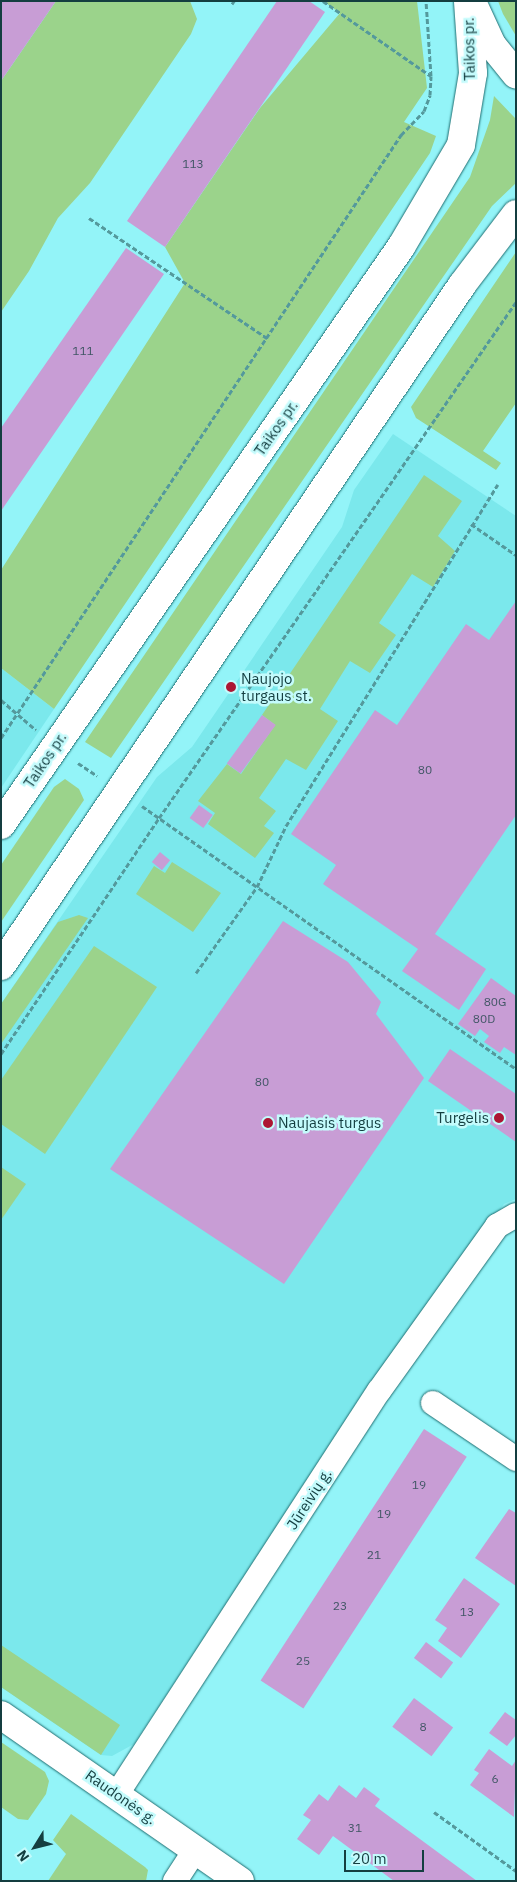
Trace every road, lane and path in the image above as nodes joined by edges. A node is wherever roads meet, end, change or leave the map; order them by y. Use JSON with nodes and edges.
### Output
{"nodes":[{"id":1,"x":324,"y":1,"type":"edge"},
{"id":2,"x":426,"y":1,"type":"edge"},
{"id":3,"x":468,"y":1,"type":"edge"},
{"id":4,"x":472,"y":1,"type":"edge"},
{"id":5,"x":516,"y":74,"type":"edge"},
{"id":6,"x":432,"y":76,"type":"junction"},
{"id":7,"x":516,"y":214,"type":"edge"},
{"id":8,"x":88,"y":218,"type":"dead end"},
{"id":9,"x":516,"y":302,"type":"edge"},
{"id":10,"x":267,"y":338,"type":"junction"},
{"id":11,"x":498,"y":484,"type":"dead end"},
{"id":12,"x":471,"y":524,"type":"junction"},
{"id":13,"x":516,"y":555,"type":"edge"},
{"id":14,"x":1,"y":700,"type":"edge"},
{"id":15,"x":18,"y":712,"type":"junction"},
{"id":16,"x":1,"y":738,"type":"edge"},
{"id":17,"x":54,"y":747,"type":"junction"},
{"id":18,"x":118,"y":790,"type":"junction"},
{"id":19,"x":159,"y":818,"type":"junction"},
{"id":20,"x":1,"y":825,"type":"edge"},
{"id":21,"x":257,"y":887,"type":"junction"},
{"id":22,"x":1,"y":966,"type":"edge"},
{"id":23,"x":196,"y":972,"type":"dead end"},
{"id":24,"x":1,"y":1054,"type":"edge"},
{"id":25,"x":516,"y":1069,"type":"edge"},
{"id":26,"x":516,"y":1215,"type":"edge"},
{"id":27,"x":433,"y":1403,"type":"dead end"},
{"id":28,"x":516,"y":1459,"type":"edge"},
{"id":29,"x":1,"y":1715,"type":"edge"},
{"id":30,"x":117,"y":1794,"type":"junction"},
{"id":31,"x":434,"y":1812,"type":"dead end"},
{"id":32,"x":195,"y":1850,"type":"junction"},
{"id":33,"x":516,"y":1871,"type":"edge"},
{"id":34,"x":175,"y":1881,"type":"edge"},
{"id":35,"x":240,"y":1881,"type":"edge"}],
"edges":[{"from":1,"to":6,"type":"path"},
{"from":2,"to":6,"type":"path"},
{"from":3,"to":17,"type":"main road","name":"Taikos pr."},
{"from":4,"to":5,"type":"main road"},
{"from":6,"to":10,"type":"path"},
{"from":7,"to":18,"type":"main road"},
{"from":8,"to":10,"type":"path"},
{"from":9,"to":19,"type":"path"},
{"from":10,"to":15,"type":"path"},
{"from":11,"to":12,"type":"path"},
{"from":12,"to":13,"type":"path"},
{"from":12,"to":21,"type":"path"},
{"from":14,"to":15,"type":"path"},
{"from":15,"to":16,"type":"path"},
{"from":15,"to":17,"type":"path"},
{"from":17,"to":18,"type":"path"},
{"from":17,"to":20,"type":"main road","name":"Taikos pr."},
{"from":18,"to":19,"type":"path"},
{"from":18,"to":22,"type":"main road"},
{"from":19,"to":21,"type":"path"},
{"from":19,"to":24,"type":"path"},
{"from":21,"to":23,"type":"path"},
{"from":21,"to":25,"type":"path"},
{"from":26,"to":30,"type":"street","name":"Jūreivių g."},
{"from":27,"to":28,"type":"street"},
{"from":29,"to":30,"type":"main road","name":"Raudonės g."},
{"from":30,"to":32,"type":"main road","name":"Raudonės g."},
{"from":31,"to":33,"type":"path"},
{"from":32,"to":34,"type":"street"},
{"from":32,"to":35,"type":"main road","name":"Raudonės g."}]}
